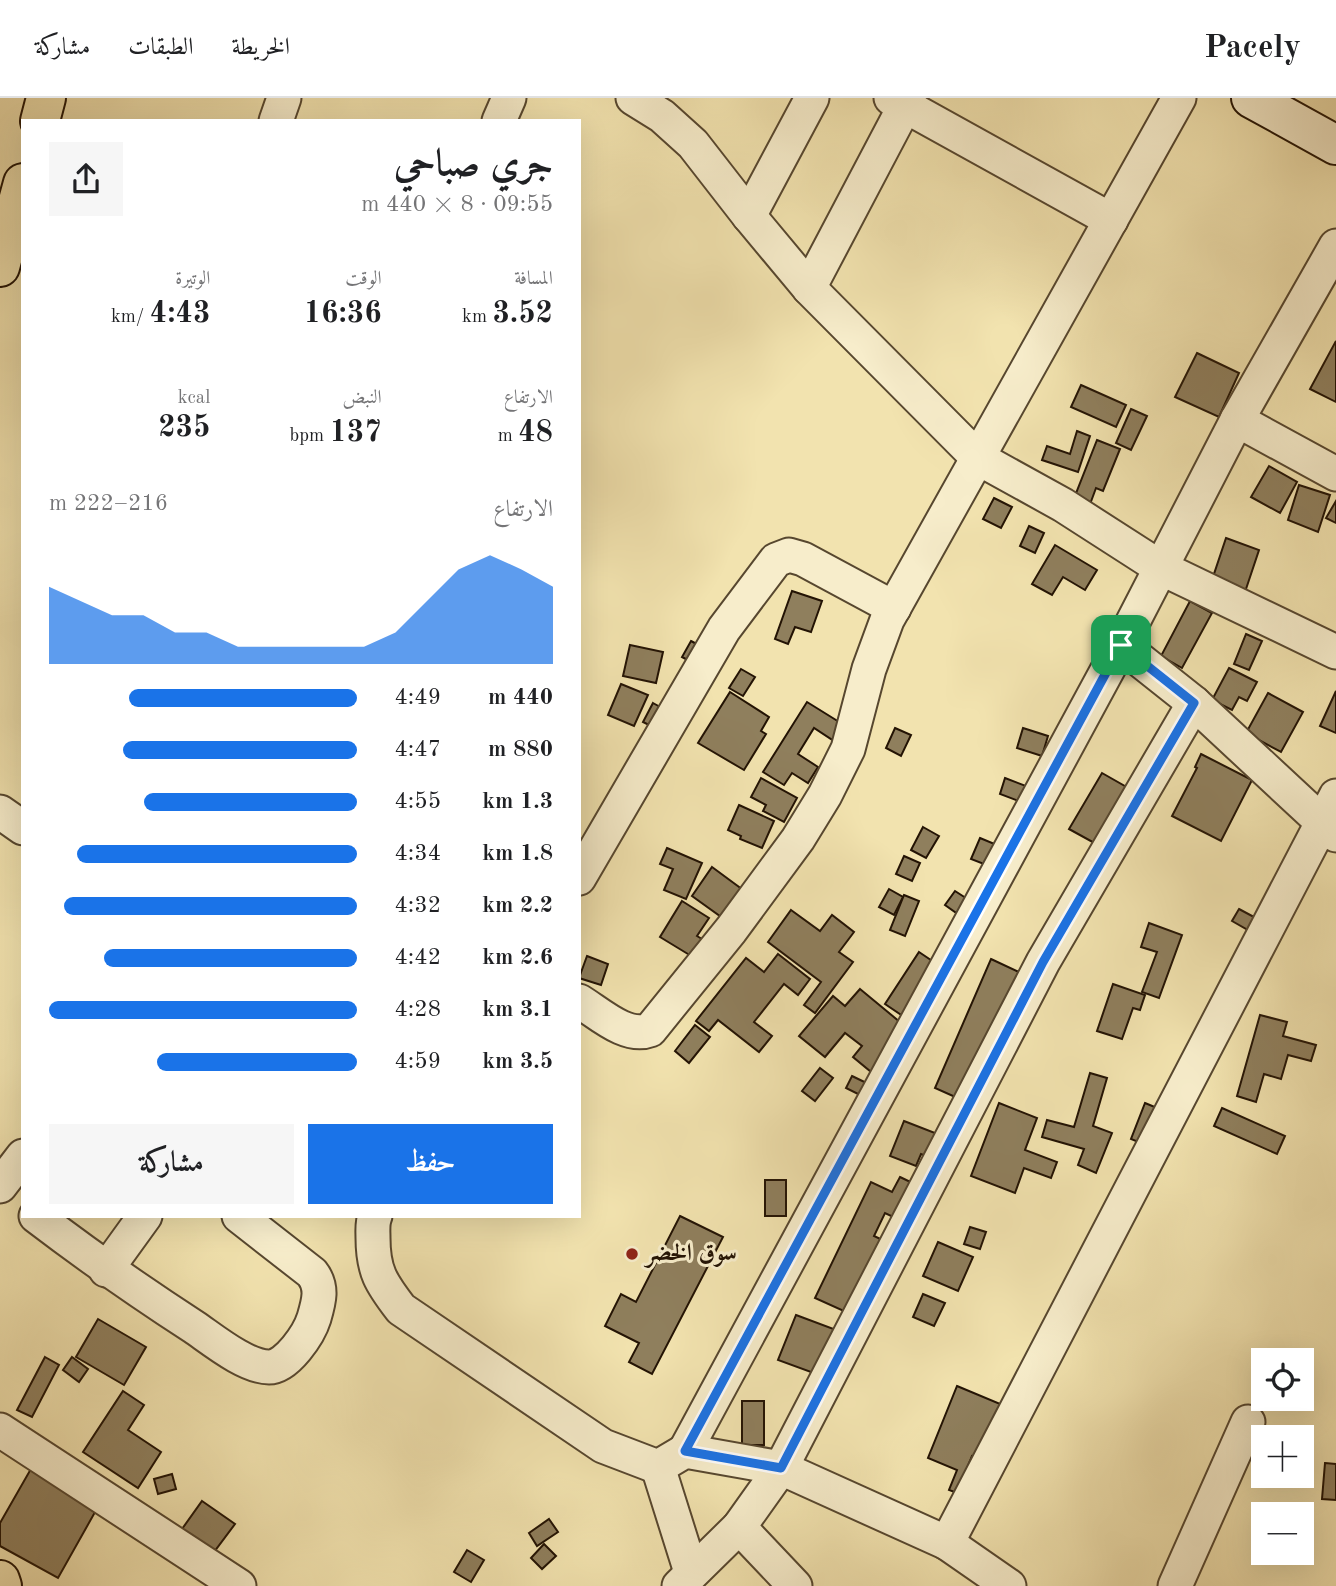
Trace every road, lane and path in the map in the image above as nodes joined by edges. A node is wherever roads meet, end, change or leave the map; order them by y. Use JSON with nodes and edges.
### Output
{"nodes":[{"id":1,"x":284,"y":98,"type":"edge"},
{"id":2,"x":509,"y":98,"type":"edge"},
{"id":3,"x":633,"y":98,"type":"edge"},
{"id":4,"x":813,"y":98,"type":"edge"},
{"id":5,"x":1180,"y":98,"type":"edge"},
{"id":6,"x":1251,"y":98,"type":"edge"},
{"id":7,"x":902,"y":100,"type":"edge"},
{"id":8,"x":277,"y":119,"type":"edge"},
{"id":9,"x":500,"y":119,"type":"edge"},
{"id":10,"x":1336,"y":145,"type":"edge"},
{"id":11,"x":21,"y":190,"type":"edge"},
{"id":12,"x":748,"y":216,"type":"junction"},
{"id":13,"x":1111,"y":220,"type":"junction"},
{"id":14,"x":1336,"y":246,"type":"edge"},
{"id":15,"x":0,"y":267,"type":"edge"},
{"id":16,"x":809,"y":288,"type":"junction"},
{"id":17,"x":1237,"y":420,"type":"junction"},
{"id":18,"x":978,"y":458,"type":"junction"},
{"id":19,"x":1336,"y":474,"type":"edge"},
{"id":20,"x":1161,"y":568,"type":"junction"},
{"id":21,"x":894,"y":608,"type":"junction"},
{"id":22,"x":1121,"y":645,"type":"junction"},
{"id":23,"x":1336,"y":652,"type":"edge"},
{"id":24,"x":1194,"y":703,"type":"junction"},
{"id":25,"x":0,"y":812,"type":"edge"},
{"id":26,"x":1331,"y":817,"type":"edge"},
{"id":27,"x":21,"y":827,"type":"edge"},
{"id":28,"x":581,"y":875,"type":"edge"},
{"id":29,"x":581,"y":1002,"type":"edge"},
{"id":30,"x":21,"y":1160,"type":"edge"},
{"id":31,"x":0,"y":1188,"type":"edge"},
{"id":32,"x":21,"y":1204,"type":"edge"},
{"id":33,"x":39,"y":1218,"type":"edge"},
{"id":34,"x":144,"y":1218,"type":"edge"},
{"id":35,"x":242,"y":1218,"type":"edge"},
{"id":36,"x":374,"y":1218,"type":"edge"},
{"id":37,"x":106,"y":1270,"type":"junction"},
{"id":38,"x":1248,"y":1422,"type":"dead end"},
{"id":39,"x":0,"y":1430,"type":"edge"},
{"id":40,"x":671,"y":1459,"type":"junction"},
{"id":41,"x":781,"y":1468,"type":"junction"},
{"id":42,"x":739,"y":1527,"type":"junction"},
{"id":43,"x":947,"y":1543,"type":"junction"},
{"id":44,"x":685,"y":1579,"type":"edge"},
{"id":45,"x":0,"y":1580,"type":"edge"},
{"id":46,"x":2,"y":1586,"type":"edge"},
{"id":47,"x":239,"y":1586,"type":"edge"},
{"id":48,"x":795,"y":1586,"type":"edge"},
{"id":49,"x":1009,"y":1586,"type":"edge"},
{"id":50,"x":1175,"y":1586,"type":"edge"}],
"edges":[{"from":1,"to":8,"type":"street"},
{"from":2,"to":9,"type":"street"},
{"from":3,"to":12,"type":"street"},
{"from":4,"to":12,"type":"street"},
{"from":5,"to":13,"type":"street"},
{"from":6,"to":10,"type":"main road"},
{"from":7,"to":13,"type":"street"},
{"from":7,"to":16,"type":"street"},
{"from":11,"to":15,"type":"main road"},
{"from":12,"to":16,"type":"street"},
{"from":13,"to":18,"type":"street"},
{"from":14,"to":17,"type":"street"},
{"from":16,"to":18,"type":"street"},
{"from":17,"to":19,"type":"street"},
{"from":17,"to":20,"type":"street"},
{"from":18,"to":20,"type":"street"},
{"from":18,"to":21,"type":"street"},
{"from":20,"to":22,"type":"street"},
{"from":20,"to":23,"type":"street"},
{"from":21,"to":28,"type":"street"},
{"from":21,"to":29,"type":"street"},
{"from":22,"to":24,"type":"street"},
{"from":22,"to":40,"type":"street"},
{"from":24,"to":26,"type":"street"},
{"from":24,"to":41,"type":"street"},
{"from":25,"to":27,"type":"street"},
{"from":26,"to":43,"type":"street"},
{"from":30,"to":31,"type":"street"},
{"from":31,"to":32,"type":"street"},
{"from":33,"to":37,"type":"street"},
{"from":34,"to":37,"type":"street"},
{"from":35,"to":37,"type":"street"},
{"from":36,"to":40,"type":"street"},
{"from":38,"to":50,"type":"street"},
{"from":39,"to":47,"type":"street"},
{"from":40,"to":41,"type":"street"},
{"from":40,"to":44,"type":"street"},
{"from":41,"to":42,"type":"street"},
{"from":41,"to":43,"type":"street"},
{"from":42,"to":44,"type":"street"},
{"from":42,"to":48,"type":"street"},
{"from":43,"to":49,"type":"street"},
{"from":45,"to":46,"type":"main road"}]}
